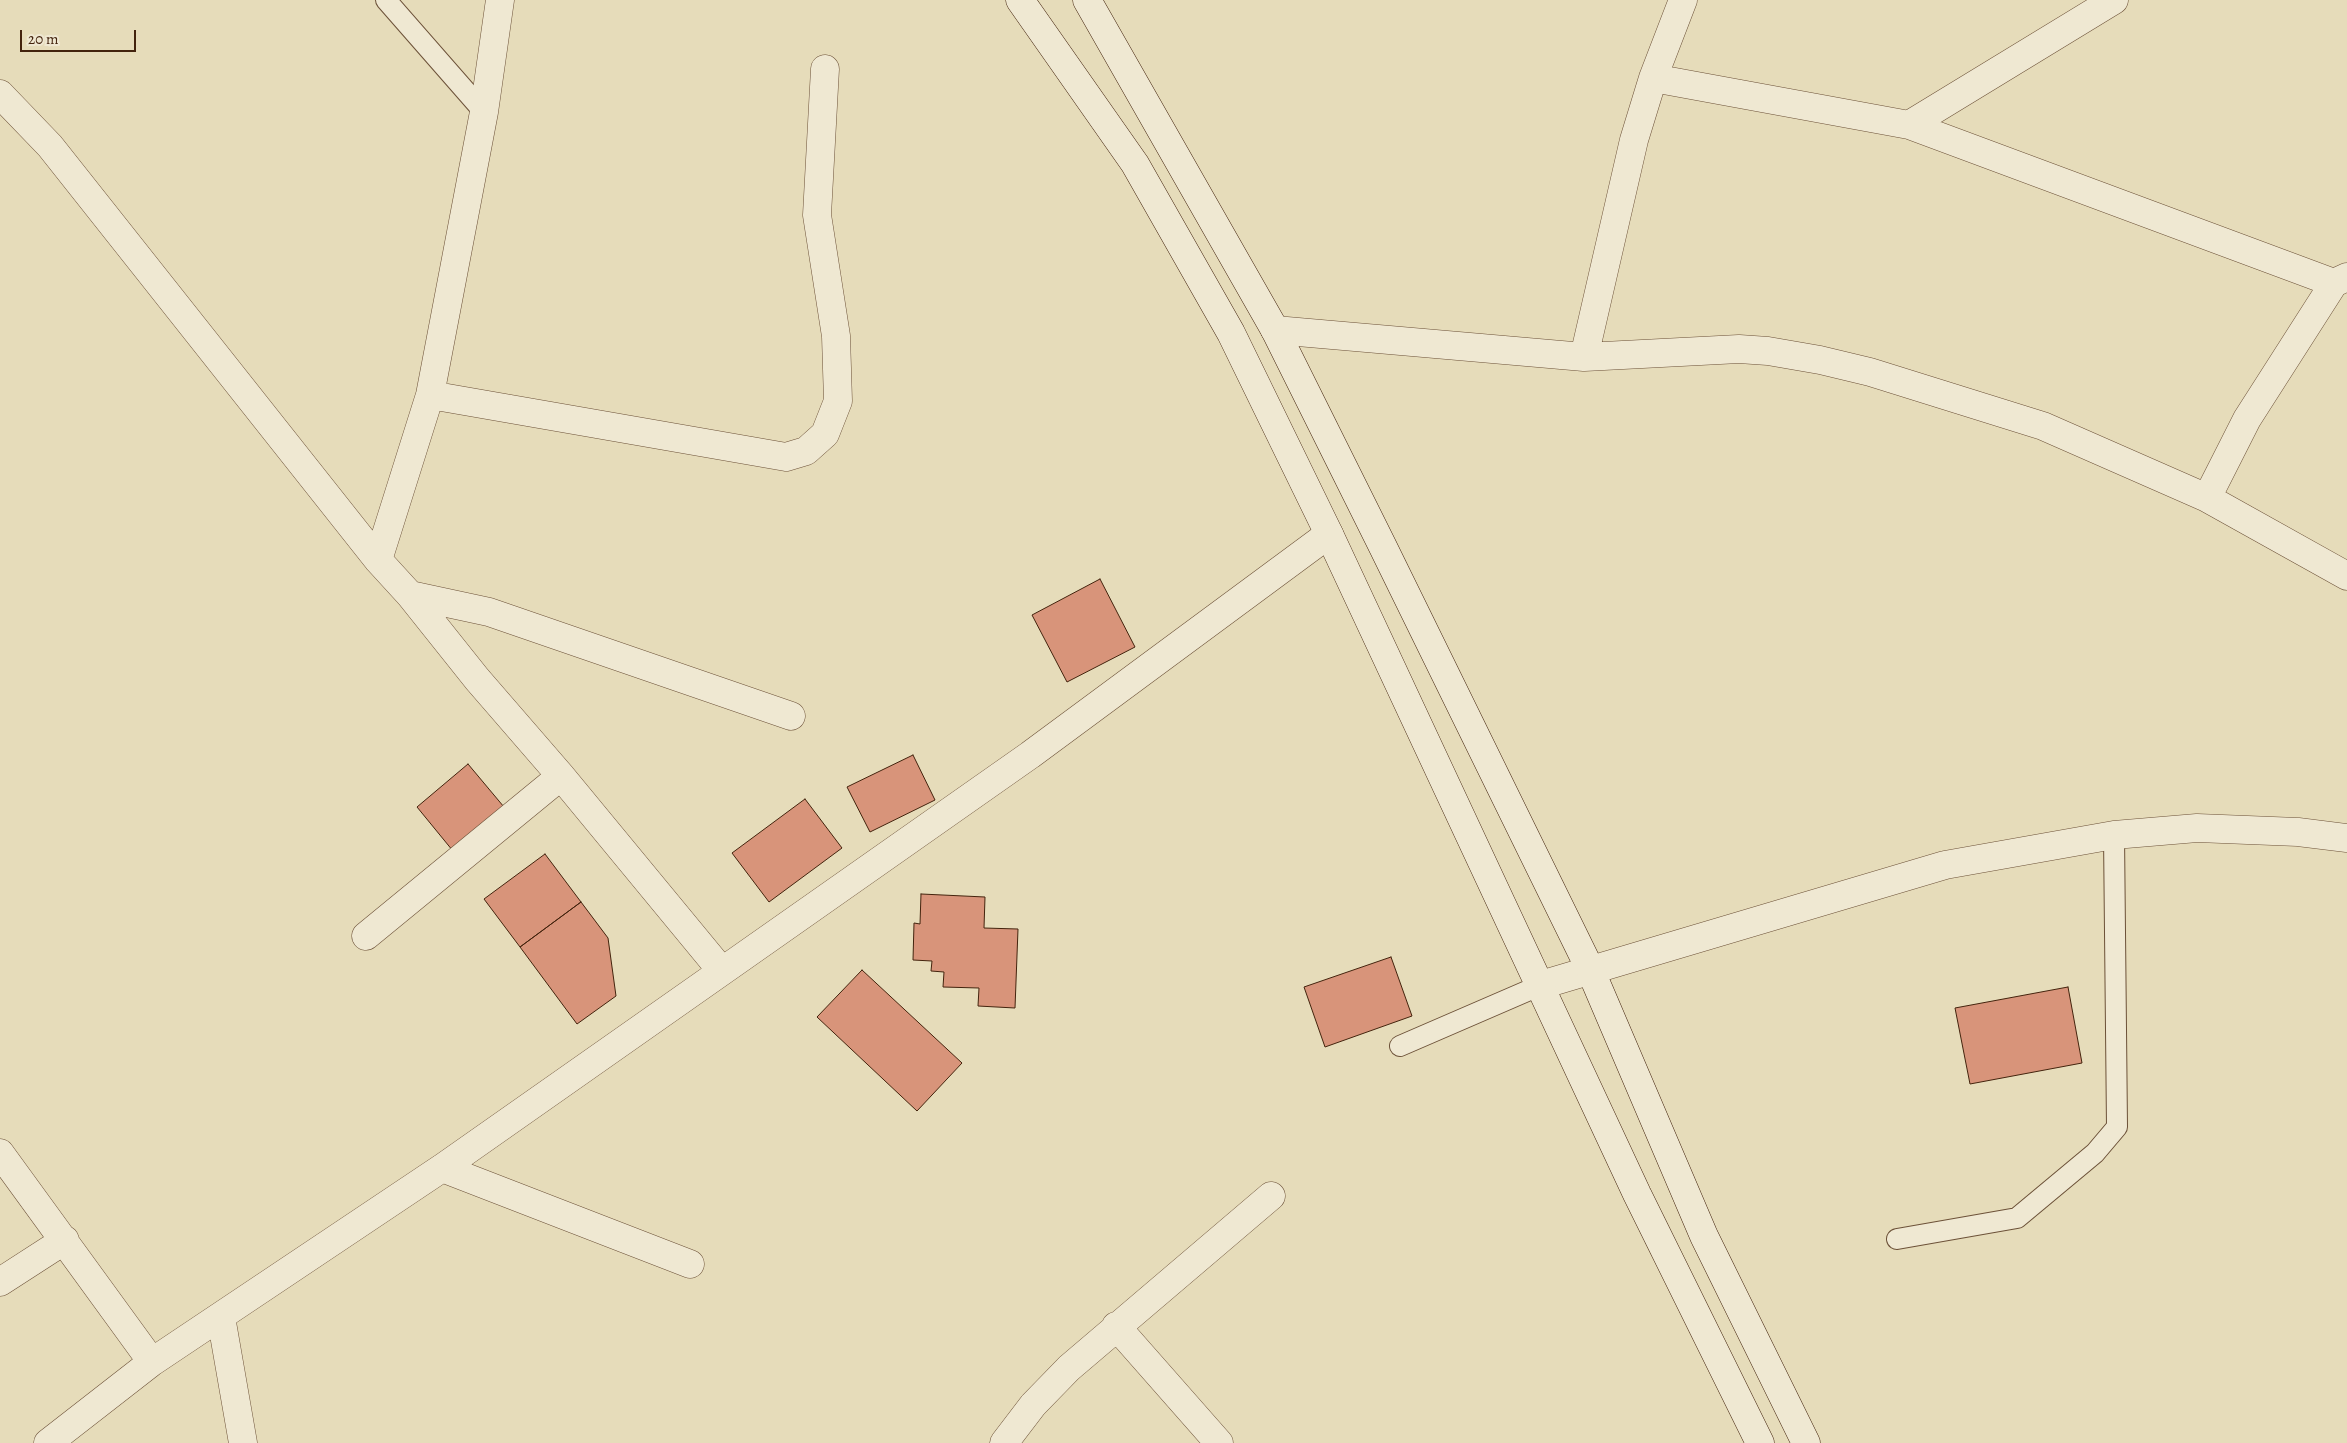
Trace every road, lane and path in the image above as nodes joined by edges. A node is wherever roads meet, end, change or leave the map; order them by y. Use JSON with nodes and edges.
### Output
{"nodes":[{"id":1,"x":386,"y":0,"type":"edge"},
{"id":2,"x":500,"y":0,"type":"edge"},
{"id":3,"x":1087,"y":0,"type":"edge"},
{"id":4,"x":1683,"y":0,"type":"edge"},
{"id":5,"x":2114,"y":0,"type":"edge"},
{"id":6,"x":1025,"y":2,"type":"edge"},
{"id":7,"x":825,"y":69,"type":"dead end"},
{"id":8,"x":1653,"y":78,"type":"junction"},
{"id":9,"x":0,"y":94,"type":"edge"},
{"id":10,"x":484,"y":112,"type":"junction"},
{"id":11,"x":1909,"y":125,"type":"junction"},
{"id":12,"x":2340,"y":280,"type":"edge"},
{"id":13,"x":1275,"y":330,"type":"junction"},
{"id":14,"x":1584,"y":357,"type":"junction"},
{"id":15,"x":430,"y":395,"type":"junction"},
{"id":16,"x":2207,"y":498,"type":"junction"},
{"id":17,"x":1328,"y":534,"type":"junction"},
{"id":18,"x":378,"y":560,"type":"junction"},
{"id":19,"x":2347,"y":576,"type":"edge"},
{"id":20,"x":410,"y":595,"type":"junction"},
{"id":21,"x":791,"y":716,"type":"dead end"},
{"id":22,"x":561,"y":776,"type":"junction"},
{"id":23,"x":2114,"y":835,"type":"junction"},
{"id":24,"x":2347,"y":838,"type":"edge"},
{"id":25,"x":366,"y":936,"type":"dead end"},
{"id":26,"x":1590,"y":969,"type":"junction"},
{"id":27,"x":721,"y":970,"type":"junction"},
{"id":28,"x":1541,"y":985,"type":"junction"},
{"id":29,"x":1400,"y":1046,"type":"dead end"},
{"id":30,"x":0,"y":1153,"type":"edge"},
{"id":31,"x":442,"y":1168,"type":"junction"},
{"id":32,"x":1271,"y":1196,"type":"dead end"},
{"id":33,"x":1898,"y":1239,"type":"dead end"},
{"id":34,"x":65,"y":1240,"type":"junction"},
{"id":35,"x":690,"y":1264,"type":"dead end"},
{"id":36,"x":0,"y":1282,"type":"edge"},
{"id":37,"x":221,"y":1317,"type":"junction"},
{"id":38,"x":1116,"y":1326,"type":"junction"},
{"id":39,"x":152,"y":1362,"type":"junction"},
{"id":40,"x":48,"y":1443,"type":"edge"},
{"id":41,"x":243,"y":1443,"type":"edge"},
{"id":42,"x":1004,"y":1443,"type":"edge"},
{"id":43,"x":1219,"y":1443,"type":"edge"},
{"id":44,"x":1760,"y":1443,"type":"edge"},
{"id":45,"x":1806,"y":1443,"type":"edge"}],
"edges":[{"from":1,"to":10,"type":"lane"},
{"from":2,"to":10,"type":"street"},
{"from":3,"to":13,"type":"street"},
{"from":4,"to":8,"type":"street"},
{"from":5,"to":11,"type":"street"},
{"from":6,"to":17,"type":"street"},
{"from":7,"to":15,"type":"street"},
{"from":8,"to":11,"type":"street"},
{"from":8,"to":14,"type":"street"},
{"from":9,"to":18,"type":"street"},
{"from":10,"to":15,"type":"street"},
{"from":11,"to":12,"type":"street"},
{"from":12,"to":16,"type":"street"},
{"from":13,"to":14,"type":"street"},
{"from":13,"to":26,"type":"street"},
{"from":14,"to":16,"type":"street"},
{"from":15,"to":18,"type":"street"},
{"from":16,"to":19,"type":"street"},
{"from":17,"to":27,"type":"street"},
{"from":17,"to":28,"type":"street"},
{"from":18,"to":20,"type":"street"},
{"from":20,"to":21,"type":"street"},
{"from":20,"to":22,"type":"street"},
{"from":22,"to":25,"type":"street"},
{"from":22,"to":27,"type":"street"},
{"from":23,"to":24,"type":"street"},
{"from":23,"to":26,"type":"street"},
{"from":23,"to":33,"type":"lane"},
{"from":26,"to":28,"type":"street"},
{"from":26,"to":45,"type":"street"},
{"from":27,"to":31,"type":"street"},
{"from":28,"to":29,"type":"lane"},
{"from":28,"to":44,"type":"street"},
{"from":30,"to":34,"type":"street"},
{"from":31,"to":35,"type":"street"},
{"from":31,"to":37,"type":"street"},
{"from":32,"to":38,"type":"street"},
{"from":34,"to":36,"type":"street"},
{"from":34,"to":39,"type":"street"},
{"from":37,"to":39,"type":"street"},
{"from":37,"to":41,"type":"street"},
{"from":38,"to":42,"type":"street"},
{"from":38,"to":43,"type":"street"},
{"from":39,"to":40,"type":"street"}]}
